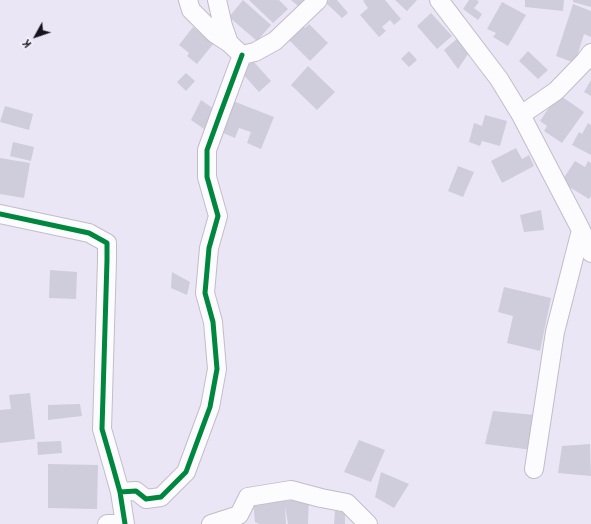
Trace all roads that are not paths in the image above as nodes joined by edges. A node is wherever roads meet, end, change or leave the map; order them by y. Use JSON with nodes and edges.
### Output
{"nodes":[{"id":1,"x":188,"y":0,"type":"edge"},
{"id":2,"x":217,"y":0,"type":"edge"},
{"id":3,"x":318,"y":0,"type":"edge"},
{"id":4,"x":439,"y":0,"type":"edge"},
{"id":5,"x":229,"y":44,"type":"junction"},
{"id":6,"x":591,"y":53,"type":"edge"},
{"id":7,"x":242,"y":56,"type":"junction"},
{"id":8,"x":521,"y":115,"type":"junction"},
{"id":9,"x":0,"y":214,"type":"edge"},
{"id":10,"x":581,"y":230,"type":"junction"},
{"id":11,"x":591,"y":253,"type":"edge"},
{"id":12,"x":534,"y":469,"type":"dead end"},
{"id":13,"x":120,"y":492,"type":"junction"},
{"id":14,"x":248,"y":497,"type":"junction"},
{"id":15,"x":107,"y":524,"type":"edge"},
{"id":16,"x":125,"y":524,"type":"edge"},
{"id":17,"x":211,"y":524,"type":"edge"},
{"id":18,"x":245,"y":524,"type":"edge"},
{"id":19,"x":368,"y":524,"type":"edge"}],
"edges":[{"from":1,"to":5,"type":"street"},
{"from":2,"to":5,"type":"street"},
{"from":3,"to":7,"type":"street"},
{"from":4,"to":8,"type":"street"},
{"from":5,"to":7,"type":"street"},
{"from":6,"to":8,"type":"street"},
{"from":7,"to":13,"type":"street"},
{"from":8,"to":10,"type":"street"},
{"from":9,"to":13,"type":"street"},
{"from":10,"to":11,"type":"street"},
{"from":10,"to":12,"type":"street"},
{"from":13,"to":16,"type":"street"},
{"from":14,"to":17,"type":"street"},
{"from":14,"to":18,"type":"street"},
{"from":14,"to":19,"type":"street"},
{"from":15,"to":16,"type":"street"}]}
